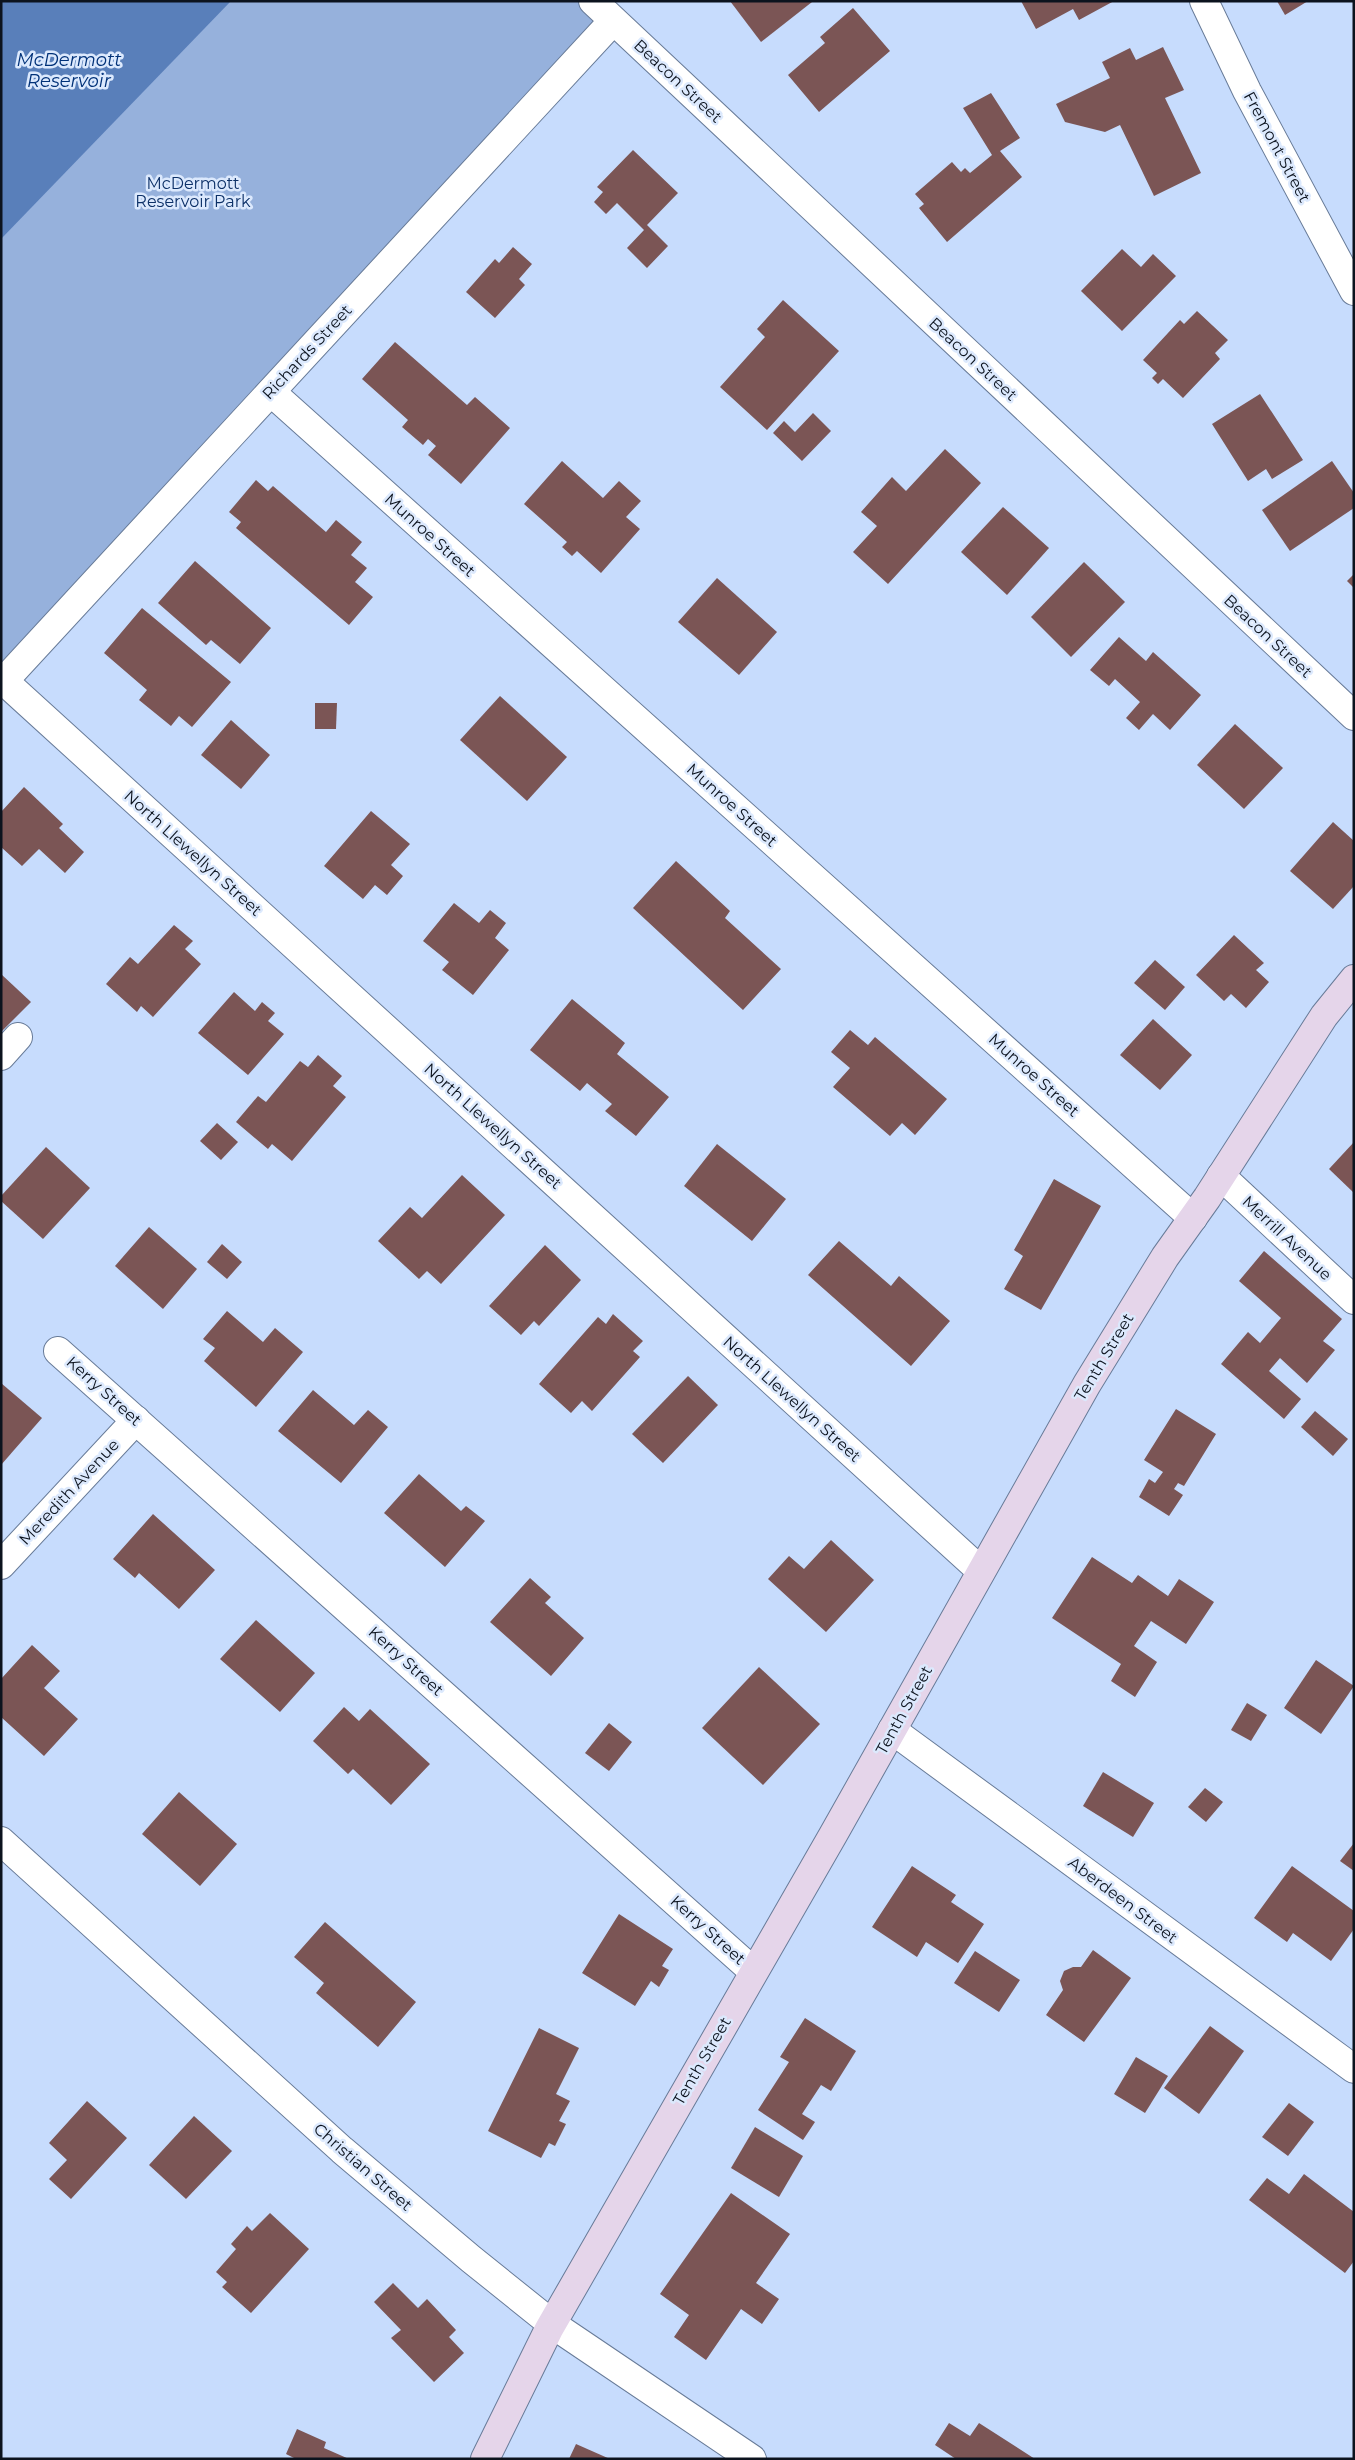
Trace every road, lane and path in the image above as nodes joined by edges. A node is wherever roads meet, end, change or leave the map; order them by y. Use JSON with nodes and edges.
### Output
{"nodes":[{"id":1,"x":593,"y":1,"type":"edge"},
{"id":2,"x":1204,"y":1,"type":"edge"},
{"id":3,"x":613,"y":21,"type":"junction"},
{"id":4,"x":1354,"y":291,"type":"edge"},
{"id":5,"x":271,"y":392,"type":"junction"},
{"id":6,"x":3,"y":683,"type":"edge"},
{"id":7,"x":1354,"y":716,"type":"edge"},
{"id":8,"x":1354,"y":979,"type":"edge"},
{"id":9,"x":1221,"y":1176,"type":"junction"},
{"id":10,"x":1193,"y":1218,"type":"junction"},
{"id":11,"x":1354,"y":1300,"type":"edge"},
{"id":12,"x":58,"y":1351,"type":"dead end"},
{"id":13,"x":136,"y":1420,"type":"junction"},
{"id":14,"x":1,"y":1564,"type":"edge"},
{"id":15,"x":981,"y":1571,"type":"junction"},
{"id":16,"x":892,"y":1730,"type":"junction"},
{"id":17,"x":1,"y":1841,"type":"edge"},
{"id":18,"x":754,"y":1971,"type":"junction"},
{"id":19,"x":1351,"y":2062,"type":"edge"},
{"id":20,"x":552,"y":2324,"type":"junction"},
{"id":21,"x":485,"y":2459,"type":"edge"},
{"id":22,"x":752,"y":2459,"type":"edge"}],
"edges":[{"from":1,"to":3,"type":"street","name":"Beacon Street"},
{"from":2,"to":4,"type":"street","name":"Fremont Street"},
{"from":3,"to":5,"type":"street","name":"Richards Street"},
{"from":3,"to":7,"type":"street","name":"Beacon Street"},
{"from":5,"to":6,"type":"street","name":"Richards Street"},
{"from":5,"to":10,"type":"street","name":"Munroe Street"},
{"from":6,"to":15,"type":"street","name":"North Llewellyn Street"},
{"from":8,"to":9,"type":"street","name":"Tenth Street"},
{"from":9,"to":10,"type":"street","name":"Tenth Street"},
{"from":9,"to":11,"type":"street","name":"Merrill Avenue"},
{"from":10,"to":15,"type":"street","name":"Tenth Street"},
{"from":12,"to":13,"type":"street","name":"Kerry Street"},
{"from":13,"to":14,"type":"street","name":"Meredith Avenue"},
{"from":13,"to":18,"type":"street","name":"Kerry Street"},
{"from":15,"to":16,"type":"street","name":"Tenth Street"},
{"from":16,"to":18,"type":"street","name":"Tenth Street"},
{"from":16,"to":19,"type":"street","name":"Aberdeen Street"},
{"from":17,"to":20,"type":"street","name":"Christian Street"},
{"from":18,"to":20,"type":"street","name":"Tenth Street"},
{"from":20,"to":21,"type":"street","name":"Tenth Street"},
{"from":20,"to":22,"type":"street","name":"Christian Street"}]}
